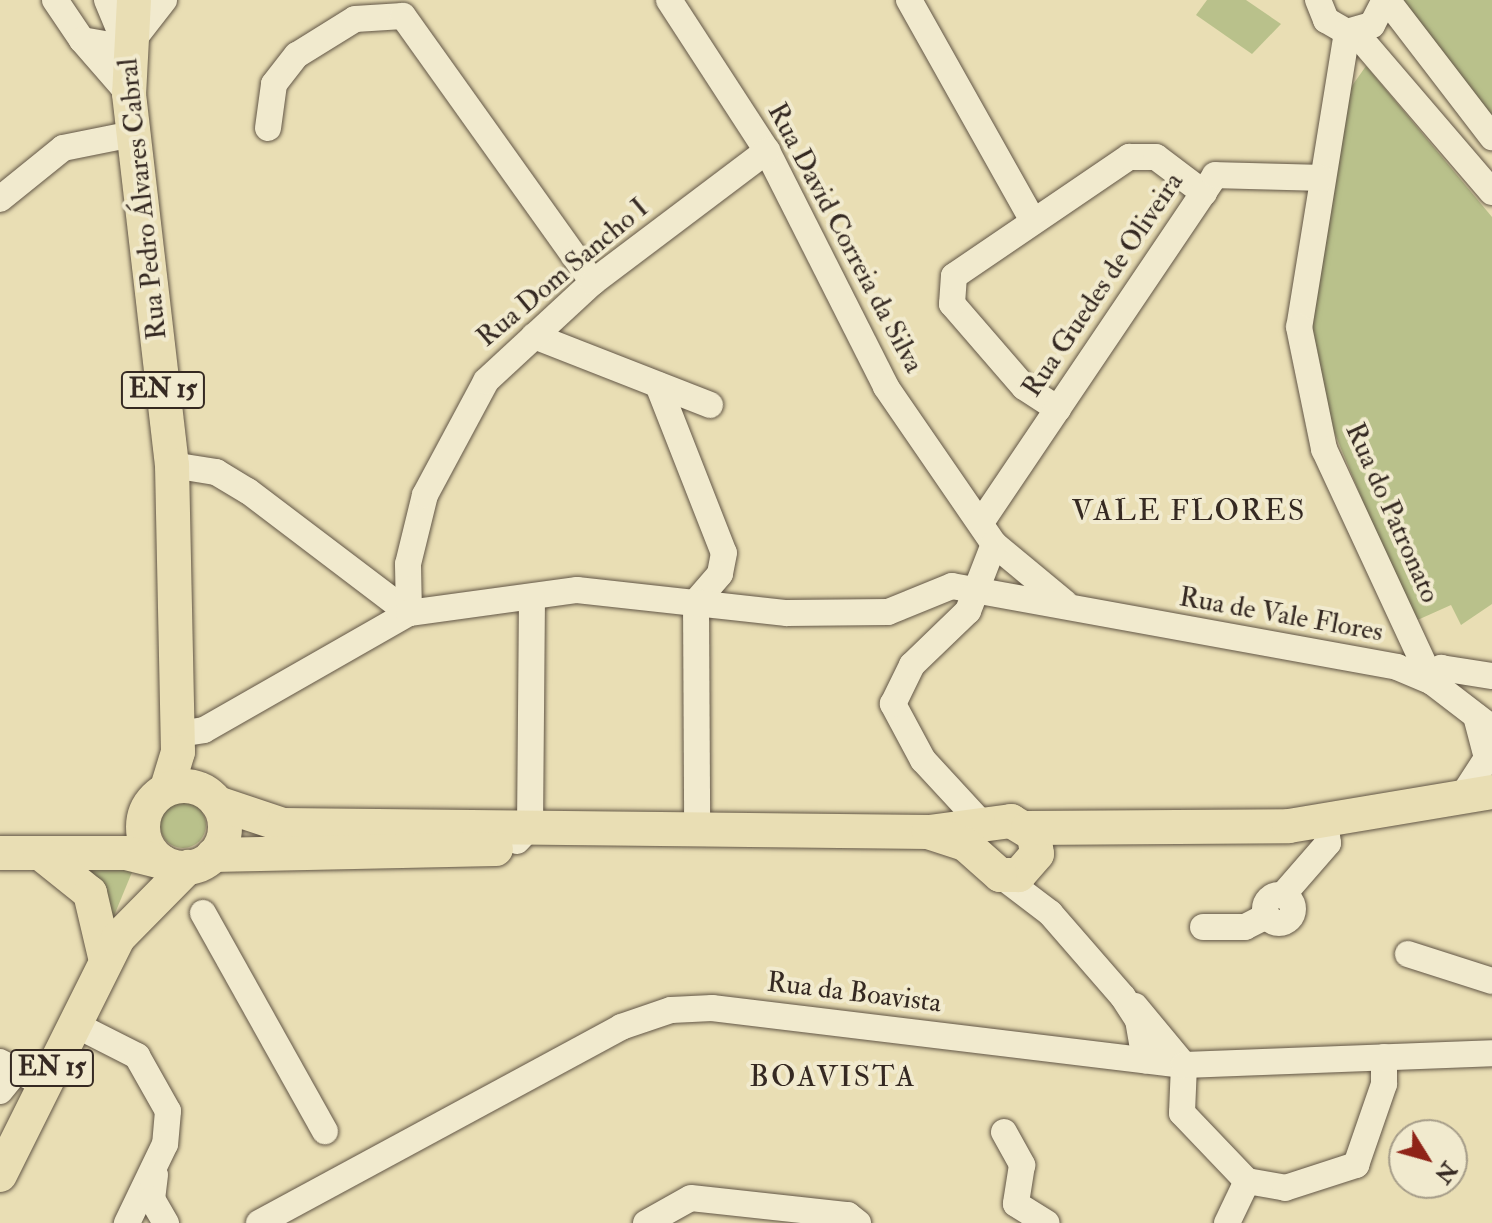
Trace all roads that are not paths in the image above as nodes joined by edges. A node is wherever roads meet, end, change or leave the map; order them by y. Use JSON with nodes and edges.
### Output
{"nodes":[{"id":1,"x":55,"y":0,"type":"edge"},
{"id":2,"x":107,"y":0,"type":"edge"},
{"id":3,"x":134,"y":0,"type":"edge"},
{"id":4,"x":164,"y":0,"type":"edge"},
{"id":5,"x":669,"y":0,"type":"edge"},
{"id":6,"x":909,"y":0,"type":"edge"},
{"id":7,"x":1386,"y":0,"type":"edge"},
{"id":8,"x":1312,"y":4,"type":"edge"},
{"id":9,"x":1351,"y":32,"type":"junction"},
{"id":10,"x":82,"y":40,"type":"junction"},
{"id":11,"x":127,"y":48,"type":"junction"},
{"id":12,"x":129,"y":94,"type":"junction"},
{"id":13,"x":268,"y":128,"type":"dead end"},
{"id":14,"x":133,"y":134,"type":"junction"},
{"id":15,"x":1492,"y":137,"type":"edge"},
{"id":16,"x":767,"y":151,"type":"junction"},
{"id":17,"x":1321,"y":178,"type":"junction"},
{"id":18,"x":1492,"y":192,"type":"edge"},
{"id":19,"x":1204,"y":193,"type":"junction"},
{"id":20,"x":0,"y":199,"type":"edge"},
{"id":21,"x":1033,"y":221,"type":"junction"},
{"id":22,"x":593,"y":282,"type":"junction"},
{"id":23,"x":534,"y":336,"type":"junction"},
{"id":24,"x":658,"y":385,"type":"junction"},
{"id":25,"x":710,"y":405,"type":"dead end"},
{"id":26,"x":1058,"y":409,"type":"junction"},
{"id":27,"x":172,"y":465,"type":"junction"},
{"id":28,"x":988,"y":533,"type":"junction"},
{"id":29,"x":974,"y":589,"type":"junction"},
{"id":30,"x":532,"y":598,"type":"junction"},
{"id":31,"x":696,"y":602,"type":"junction"},
{"id":32,"x":1065,"y":603,"type":"junction"},
{"id":33,"x":409,"y":613,"type":"junction"},
{"id":34,"x":1492,"y":676,"type":"edge"},
{"id":35,"x":1432,"y":682,"type":"junction"},
{"id":36,"x":1487,"y":722,"type":"edge"},
{"id":37,"x":179,"y":734,"type":"junction"},
{"id":38,"x":1492,"y":773,"type":"edge"},
{"id":39,"x":167,"y":789,"type":"junction"},
{"id":40,"x":1477,"y":793,"type":"edge"},
{"id":41,"x":212,"y":798,"type":"junction"},
{"id":42,"x":1325,"y":821,"type":"junction"},
{"id":43,"x":531,"y":823,"type":"junction"},
{"id":44,"x":670,"y":828,"type":"junction"},
{"id":45,"x":0,"y":833,"type":"edge"},
{"id":46,"x":990,"y":846,"type":"junction"},
{"id":47,"x":1033,"y":848,"type":"junction"},
{"id":48,"x":167,"y":850,"type":"junction"},
{"id":49,"x":435,"y":852,"type":"junction"},
{"id":50,"x":0,"y":853,"type":"edge"},
{"id":51,"x":40,"y":853,"type":"junction"},
{"id":52,"x":203,"y":913,"type":"dead end"},
{"id":53,"x":1050,"y":913,"type":"junction"},
{"id":54,"x":1203,"y":927,"type":"dead end"},
{"id":55,"x":1408,"y":954,"type":"dead end"},
{"id":56,"x":106,"y":961,"type":"junction"},
{"id":57,"x":1492,"y":981,"type":"edge"},
{"id":58,"x":1123,"y":997,"type":"junction"},
{"id":59,"x":74,"y":1024,"type":"junction"},
{"id":60,"x":1492,"y":1053,"type":"edge"},
{"id":61,"x":1097,"y":1054,"type":"junction"},
{"id":62,"x":1384,"y":1057,"type":"junction"},
{"id":63,"x":1145,"y":1060,"type":"junction"},
{"id":64,"x":1184,"y":1065,"type":"junction"},
{"id":65,"x":15,"y":1077,"type":"edge"},
{"id":66,"x":325,"y":1131,"type":"dead end"},
{"id":67,"x":1004,"y":1132,"type":"dead end"},
{"id":68,"x":156,"y":1163,"type":"junction"},
{"id":69,"x":0,"y":1175,"type":"edge"},
{"id":70,"x":1247,"y":1181,"type":"junction"},
{"id":71,"x":300,"y":1211,"type":"edge"},
{"id":72,"x":127,"y":1223,"type":"edge"},
{"id":73,"x":166,"y":1223,"type":"edge"},
{"id":74,"x":259,"y":1223,"type":"edge"},
{"id":75,"x":646,"y":1223,"type":"edge"},
{"id":76,"x":858,"y":1223,"type":"edge"},
{"id":77,"x":1046,"y":1223,"type":"edge"},
{"id":78,"x":1227,"y":1223,"type":"edge"}],
"edges":[{"from":1,"to":10,"type":"street"},
{"from":2,"to":11,"type":"street"},
{"from":3,"to":11,"type":"main road","name":"Rua Pedro Álvares Cabral","number":"EN 15"},
{"from":4,"to":11,"type":"street"},
{"from":5,"to":16,"type":"street","name":"Rua David Correia da Silva"},
{"from":6,"to":21,"type":"street"},
{"from":7,"to":9,"type":"street"},
{"from":7,"to":15,"type":"street"},
{"from":8,"to":9,"type":"street"},
{"from":9,"to":17,"type":"street"},
{"from":9,"to":18,"type":"street"},
{"from":10,"to":11,"type":"street"},
{"from":10,"to":12,"type":"street"},
{"from":11,"to":12,"type":"main road","name":"Rua Pedro Álvares Cabral","number":"EN 15"},
{"from":12,"to":14,"type":"main road","name":"Rua Pedro Álvares Cabral","number":"EN 15"},
{"from":13,"to":22,"type":"street"},
{"from":14,"to":20,"type":"street"},
{"from":14,"to":27,"type":"main road","name":"Rua Pedro Álvares Cabral","number":"EN 15"},
{"from":16,"to":22,"type":"street","name":"Rua Dom Sancho I"},
{"from":16,"to":28,"type":"street","name":"Rua David Correia da Silva"},
{"from":17,"to":19,"type":"street","name":"Rua Guedes de Oliveira"},
{"from":17,"to":35,"type":"street","name":"Rua do Patronato"},
{"from":19,"to":21,"type":"street"},
{"from":19,"to":26,"type":"street","name":"Rua Guedes de Oliveira"},
{"from":21,"to":26,"type":"street"},
{"from":22,"to":23,"type":"street","name":"Rua Dom Sancho I"},
{"from":23,"to":24,"type":"street"},
{"from":23,"to":33,"type":"street","name":"Rua Dom Sancho I"},
{"from":24,"to":25,"type":"street"},
{"from":24,"to":31,"type":"street"},
{"from":26,"to":28,"type":"street","name":"Rua Guedes de Oliveira"},
{"from":27,"to":33,"type":"street"},
{"from":27,"to":37,"type":"main road","name":"Rua Pedro Álvares Cabral","number":"EN 15"},
{"from":28,"to":29,"type":"street","name":"Rua Guedes de Oliveira"},
{"from":28,"to":32,"type":"street","name":"Rua David Correia da Silva"},
{"from":29,"to":31,"type":"street"},
{"from":29,"to":32,"type":"street"},
{"from":29,"to":46,"type":"street","name":"Rua Guedes de Oliveira"},
{"from":30,"to":31,"type":"street"},
{"from":30,"to":33,"type":"street"},
{"from":30,"to":43,"type":"street"},
{"from":31,"to":44,"type":"street"},
{"from":32,"to":35,"type":"street","name":"Rua de Vale Flores"},
{"from":33,"to":37,"type":"street"},
{"from":34,"to":35,"type":"street"},
{"from":35,"to":36,"type":"street","name":"Rua de Vale Flores"},
{"from":36,"to":40,"type":"street","name":"Rua de Vale Flores"},
{"from":37,"to":39,"type":"main road","name":"Rua Pedro Álvares Cabral","number":"EN 15"},
{"from":37,"to":41,"type":"main road","name":"Rua Pedro Álvares Cabral","number":"EN 15"},
{"from":38,"to":40,"type":"main road"},
{"from":39,"to":41,"type":"main road"},
{"from":39,"to":48,"type":"main road","number":"EN 15"},
{"from":40,"to":42,"type":"main road"},
{"from":41,"to":43,"type":"main road"},
{"from":41,"to":48,"type":"main road","number":"EN 15"},
{"from":42,"to":47,"type":"main road"},
{"from":42,"to":54,"type":"street"},
{"from":43,"to":44,"type":"main road"},
{"from":43,"to":49,"type":"street"},
{"from":44,"to":46,"type":"main road"},
{"from":44,"to":49,"type":"main road"},
{"from":45,"to":48,"type":"main road"},
{"from":46,"to":47,"type":"main road"},
{"from":46,"to":47,"type":"main road"},
{"from":46,"to":53,"type":"street","name":"Rua Guedes de Oliveira"},
{"from":47,"to":53,"type":"street"},
{"from":48,"to":49,"type":"main road"},
{"from":48,"to":51,"type":"main road"},
{"from":48,"to":56,"type":"main road","number":"EN 15"},
{"from":50,"to":51,"type":"main road"},
{"from":51,"to":56,"type":"main road"},
{"from":52,"to":66,"type":"street"},
{"from":53,"to":58,"type":"street"},
{"from":55,"to":57,"type":"street"},
{"from":56,"to":59,"type":"main road","number":"EN 15"},
{"from":58,"to":61,"type":"street"},
{"from":58,"to":63,"type":"street"},
{"from":58,"to":64,"type":"street"},
{"from":59,"to":65,"type":"main road","number":"EN 15"},
{"from":59,"to":68,"type":"street"},
{"from":60,"to":62,"type":"street","name":"Rua da Boavista"},
{"from":61,"to":63,"type":"street","name":"Rua da Boavista"},
{"from":61,"to":71,"type":"street","name":"Rua da Boavista"},
{"from":62,"to":64,"type":"street","name":"Rua da Boavista"},
{"from":62,"to":70,"type":"street"},
{"from":63,"to":64,"type":"street","name":"Rua da Boavista"},
{"from":64,"to":70,"type":"street"},
{"from":65,"to":69,"type":"main road","number":"EN 15"},
{"from":67,"to":77,"type":"street"},
{"from":68,"to":72,"type":"street"},
{"from":68,"to":73,"type":"street"},
{"from":70,"to":78,"type":"street"},
{"from":71,"to":74,"type":"street","name":"Rua da Boavista"},
{"from":75,"to":76,"type":"street"}]}
